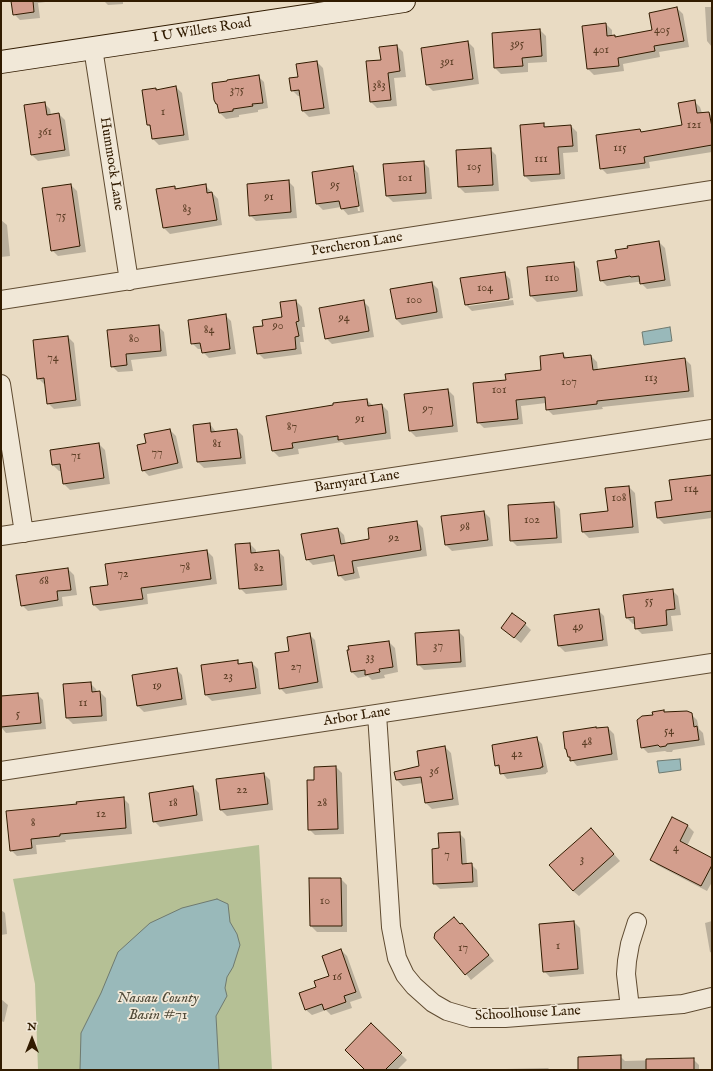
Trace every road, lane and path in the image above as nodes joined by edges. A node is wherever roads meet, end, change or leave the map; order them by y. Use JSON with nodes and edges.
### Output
{"nodes":[{"id":1,"x":404,"y":1,"type":"edge"},
{"id":2,"x":93,"y":48,"type":"junction"},
{"id":3,"x":1,"y":62,"type":"edge"},
{"id":4,"x":712,"y":190,"type":"edge"},
{"id":5,"x":129,"y":281,"type":"junction"},
{"id":6,"x":1,"y":300,"type":"edge"},
{"id":7,"x":1,"y":384,"type":"edge"},
{"id":8,"x":712,"y":429,"type":"edge"},
{"id":9,"x":24,"y":533,"type":"junction"},
{"id":10,"x":1,"y":536,"type":"edge"},
{"id":11,"x":712,"y":664,"type":"edge"},
{"id":12,"x":377,"y":714,"type":"junction"},
{"id":13,"x":1,"y":771,"type":"edge"},
{"id":14,"x":637,"y":922,"type":"dead end"},
{"id":15,"x":712,"y":997,"type":"edge"},
{"id":16,"x":630,"y":1008,"type":"junction"}],
"edges":[{"from":1,"to":2,"type":"main road","name":"I U Willets Road"},
{"from":2,"to":3,"type":"main road","name":"I U Willets Road"},
{"from":2,"to":5,"type":"street","name":"Hummock Lane"},
{"from":4,"to":5,"type":"street","name":"Percheron Lane"},
{"from":5,"to":6,"type":"street","name":"Percheron Lane"},
{"from":7,"to":9,"type":"street"},
{"from":8,"to":9,"type":"street","name":"Barnyard Lane"},
{"from":9,"to":10,"type":"street","name":"Barnyard Lane"},
{"from":11,"to":12,"type":"street","name":"Arbor Lane"},
{"from":12,"to":13,"type":"street","name":"Arbor Lane"},
{"from":12,"to":16,"type":"street","name":"Schoolhouse Lane"},
{"from":14,"to":16,"type":"street"},
{"from":15,"to":16,"type":"street","name":"Schoolhouse Lane"}]}
